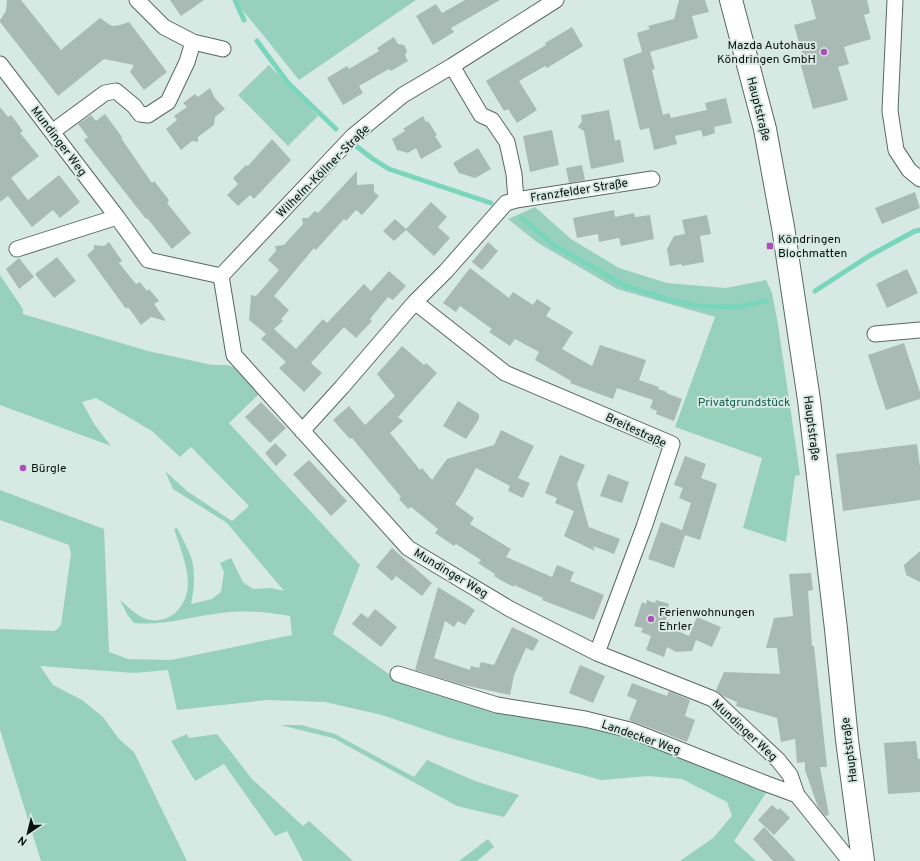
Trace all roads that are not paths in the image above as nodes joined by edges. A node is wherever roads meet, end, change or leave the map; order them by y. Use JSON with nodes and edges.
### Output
{"nodes":[{"id":1,"x":137,"y":0,"type":"edge"},
{"id":2,"x":556,"y":0,"type":"edge"},
{"id":3,"x":731,"y":0,"type":"edge"},
{"id":4,"x":895,"y":0,"type":"edge"},
{"id":5,"x":194,"y":42,"type":"junction"},
{"id":6,"x":223,"y":48,"type":"dead end"},
{"id":7,"x":0,"y":64,"type":"edge"},
{"id":8,"x":452,"y":66,"type":"junction"},
{"id":9,"x":52,"y":132,"type":"junction"},
{"id":10,"x":652,"y":179,"type":"dead end"},
{"id":11,"x":920,"y":179,"type":"edge"},
{"id":12,"x":516,"y":200,"type":"junction"},
{"id":13,"x":117,"y":218,"type":"junction"},
{"id":14,"x":17,"y":249,"type":"dead end"},
{"id":15,"x":221,"y":276,"type":"junction"},
{"id":16,"x":415,"y":302,"type":"junction"},
{"id":17,"x":920,"y":330,"type":"edge"},
{"id":18,"x":875,"y":334,"type":"dead end"},
{"id":19,"x":302,"y":431,"type":"junction"},
{"id":20,"x":597,"y":653,"type":"junction"},
{"id":21,"x":398,"y":674,"type":"dead end"},
{"id":22,"x":797,"y":795,"type":"junction"},
{"id":23,"x":852,"y":861,"type":"edge"},
{"id":24,"x":863,"y":861,"type":"edge"}],
"edges":[{"from":1,"to":5,"type":"street"},
{"from":2,"to":8,"type":"street","name":"Wilhelm-Köllner-Straße"},
{"from":3,"to":24,"type":"main road","name":"Hauptstraße"},
{"from":4,"to":11,"type":"street"},
{"from":5,"to":6,"type":"street"},
{"from":5,"to":9,"type":"street"},
{"from":7,"to":9,"type":"street","name":"Mundinger Weg"},
{"from":8,"to":12,"type":"street","name":"Franzfelder Straße"},
{"from":8,"to":15,"type":"street","name":"Wilhelm-Köllner-Straße"},
{"from":9,"to":13,"type":"street","name":"Mundinger Weg"},
{"from":10,"to":12,"type":"street","name":"Franzfelder Straße"},
{"from":12,"to":16,"type":"street"},
{"from":13,"to":14,"type":"street"},
{"from":13,"to":15,"type":"street","name":"Mundinger Weg"},
{"from":15,"to":19,"type":"street","name":"Mundinger Weg"},
{"from":16,"to":19,"type":"street"},
{"from":16,"to":20,"type":"street","name":"Breitestraße"},
{"from":17,"to":18,"type":"street"},
{"from":19,"to":20,"type":"street","name":"Mundinger Weg"},
{"from":20,"to":22,"type":"street","name":"Mundinger Weg"},
{"from":21,"to":22,"type":"street","name":"Landecker Weg"},
{"from":22,"to":23,"type":"street"}]}
